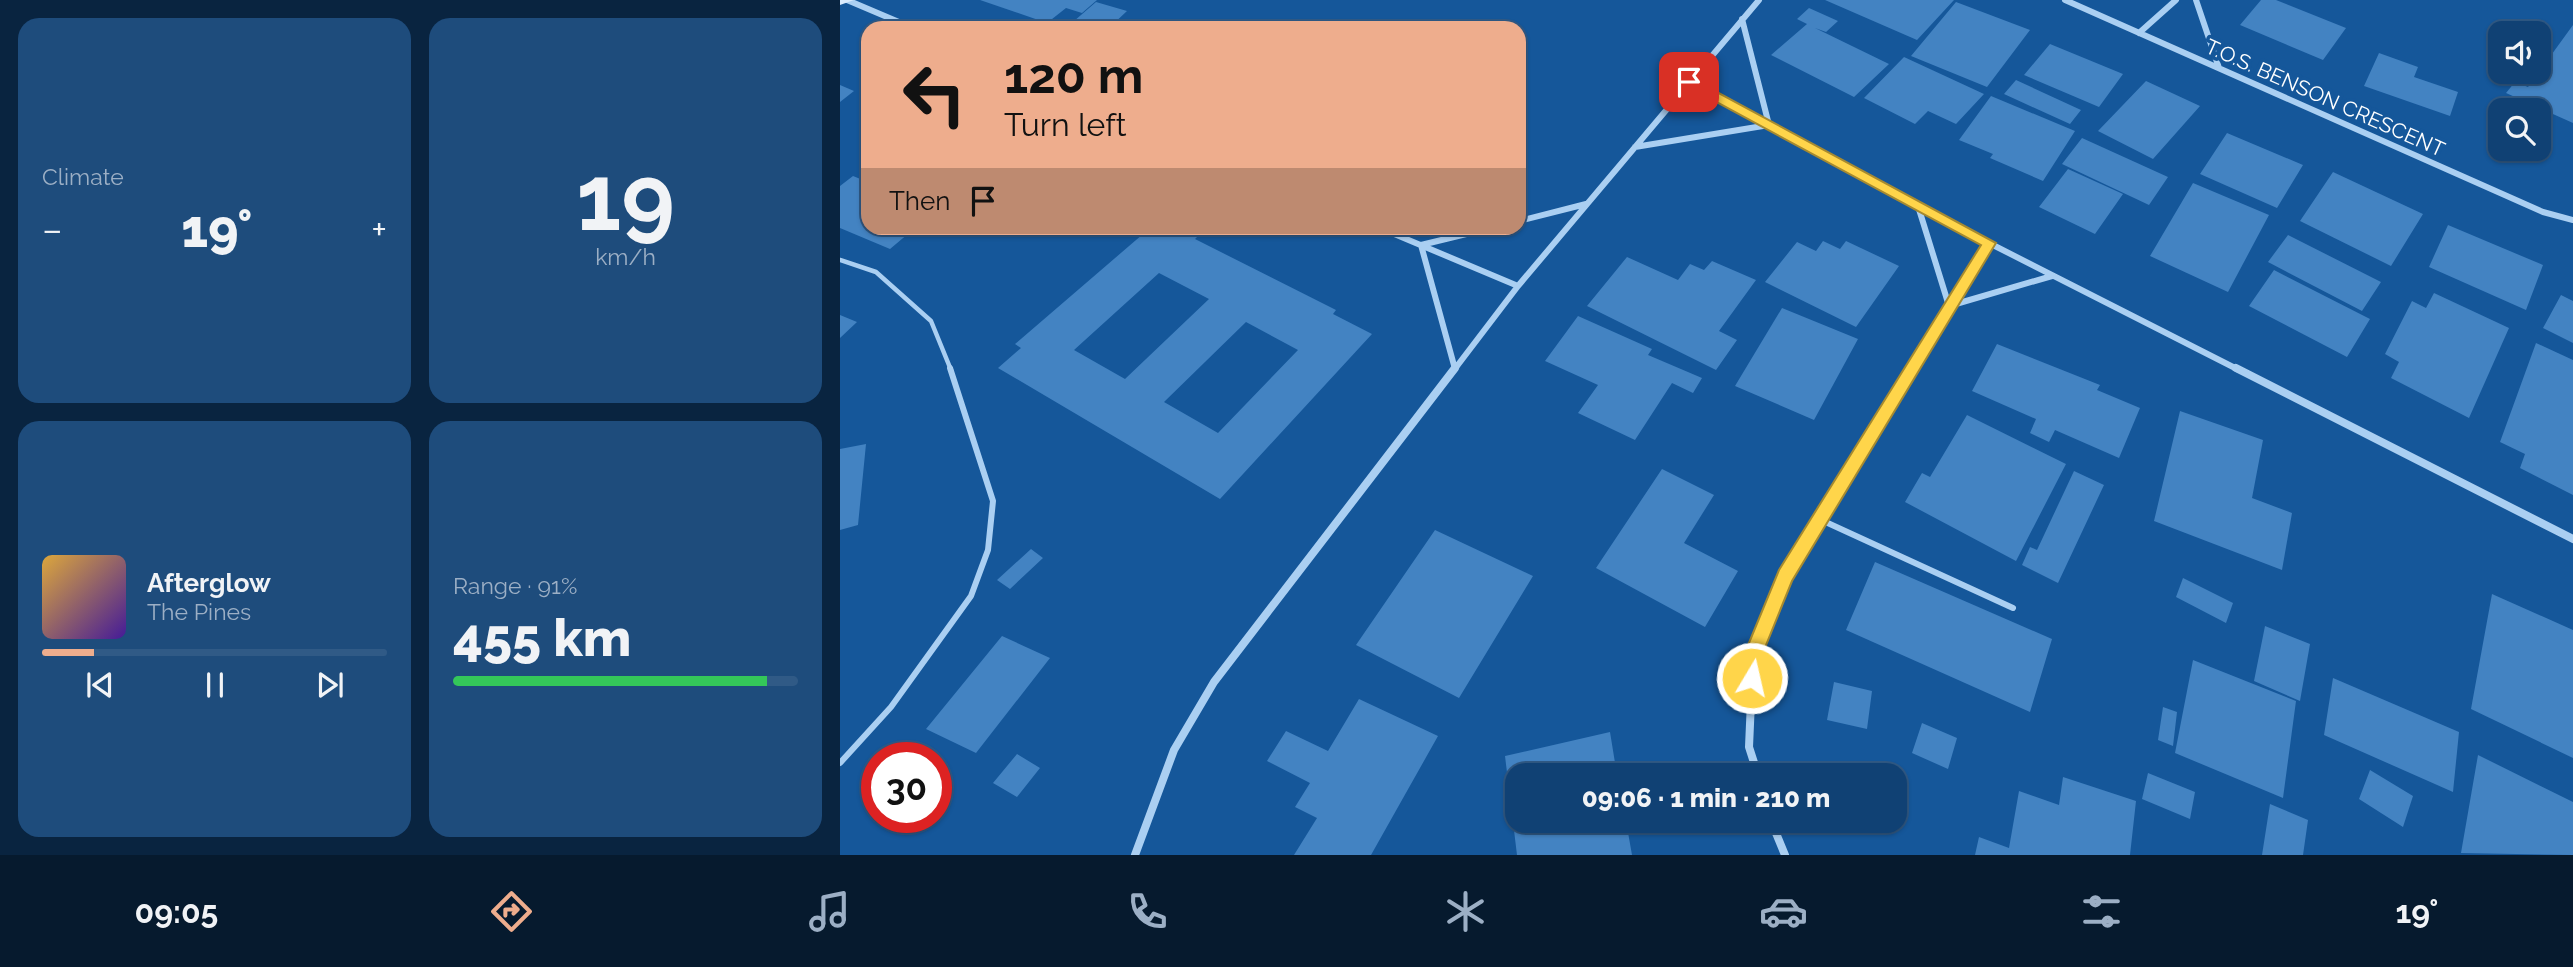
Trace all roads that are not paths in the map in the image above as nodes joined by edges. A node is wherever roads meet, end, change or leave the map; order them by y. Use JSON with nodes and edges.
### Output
{"nodes":[{"id":1,"x":1759,"y":0,"type":"edge"},
{"id":2,"x":2080,"y":0,"type":"edge"},
{"id":3,"x":2176,"y":0,"type":"edge"},
{"id":4,"x":2196,"y":0,"type":"edge"},
{"id":5,"x":847,"y":1,"type":"edge"},
{"id":6,"x":2066,"y":1,"type":"edge"},
{"id":7,"x":1742,"y":19,"type":"junction"},
{"id":8,"x":896,"y":21,"type":"edge"},
{"id":9,"x":2139,"y":33,"type":"junction"},
{"id":10,"x":2219,"y":68,"type":"junction"},
{"id":11,"x":1689,"y":82,"type":"junction"},
{"id":12,"x":1769,"y":125,"type":"junction"},
{"id":13,"x":1634,"y":147,"type":"junction"},
{"id":14,"x":1587,"y":204,"type":"junction"},
{"id":15,"x":1917,"y":205,"type":"junction"},
{"id":16,"x":1526,"y":219,"type":"edge"},
{"id":17,"x":2573,"y":220,"type":"edge"},
{"id":18,"x":1397,"y":235,"type":"edge"},
{"id":19,"x":1462,"y":235,"type":"edge"},
{"id":20,"x":1989,"y":243,"type":"junction"},
{"id":21,"x":1421,"y":245,"type":"junction"},
{"id":22,"x":840,"y":260,"type":"edge"},
{"id":23,"x":2053,"y":275,"type":"junction"},
{"id":24,"x":1518,"y":286,"type":"junction"},
{"id":25,"x":1950,"y":306,"type":"junction"},
{"id":26,"x":1455,"y":369,"type":"junction"},
{"id":27,"x":1819,"y":519,"type":"junction"},
{"id":28,"x":2573,"y":538,"type":"edge"},
{"id":29,"x":2013,"y":608,"type":"dead end"},
{"id":30,"x":840,"y":763,"type":"edge"},
{"id":31,"x":1754,"y":763,"type":"edge"},
{"id":32,"x":1776,"y":833,"type":"edge"},
{"id":33,"x":1136,"y":855,"type":"edge"},
{"id":34,"x":1785,"y":855,"type":"edge"}],
"edges":[{"from":1,"to":7,"type":"street"},
{"from":2,"to":6,"type":"street"},
{"from":3,"to":9,"type":"street"},
{"from":4,"to":10,"type":"street"},
{"from":5,"to":8,"type":"street"},
{"from":6,"to":9,"type":"street","name":"T.O.S. BENSON CRESCENT"},
{"from":7,"to":11,"type":"street"},
{"from":7,"to":12,"type":"street"},
{"from":9,"to":10,"type":"street","name":"T.O.S. BENSON CRESCENT"},
{"from":10,"to":17,"type":"street","name":"T.O.S. BENSON CRESCENT"},
{"from":11,"to":12,"type":"street"},
{"from":11,"to":13,"type":"street"},
{"from":12,"to":13,"type":"street"},
{"from":12,"to":15,"type":"street"},
{"from":13,"to":14,"type":"street"},
{"from":14,"to":16,"type":"street"},
{"from":14,"to":24,"type":"street"},
{"from":15,"to":20,"type":"street"},
{"from":15,"to":25,"type":"street"},
{"from":18,"to":21,"type":"street"},
{"from":19,"to":21,"type":"street"},
{"from":20,"to":23,"type":"street"},
{"from":20,"to":25,"type":"street"},
{"from":21,"to":24,"type":"street"},
{"from":21,"to":26,"type":"street"},
{"from":22,"to":30,"type":"lane"},
{"from":23,"to":25,"type":"street"},
{"from":23,"to":28,"type":"street"},
{"from":24,"to":26,"type":"street"},
{"from":25,"to":27,"type":"street"},
{"from":26,"to":33,"type":"street"},
{"from":27,"to":29,"type":"lane"},
{"from":27,"to":31,"type":"street"},
{"from":32,"to":34,"type":"street"}]}
